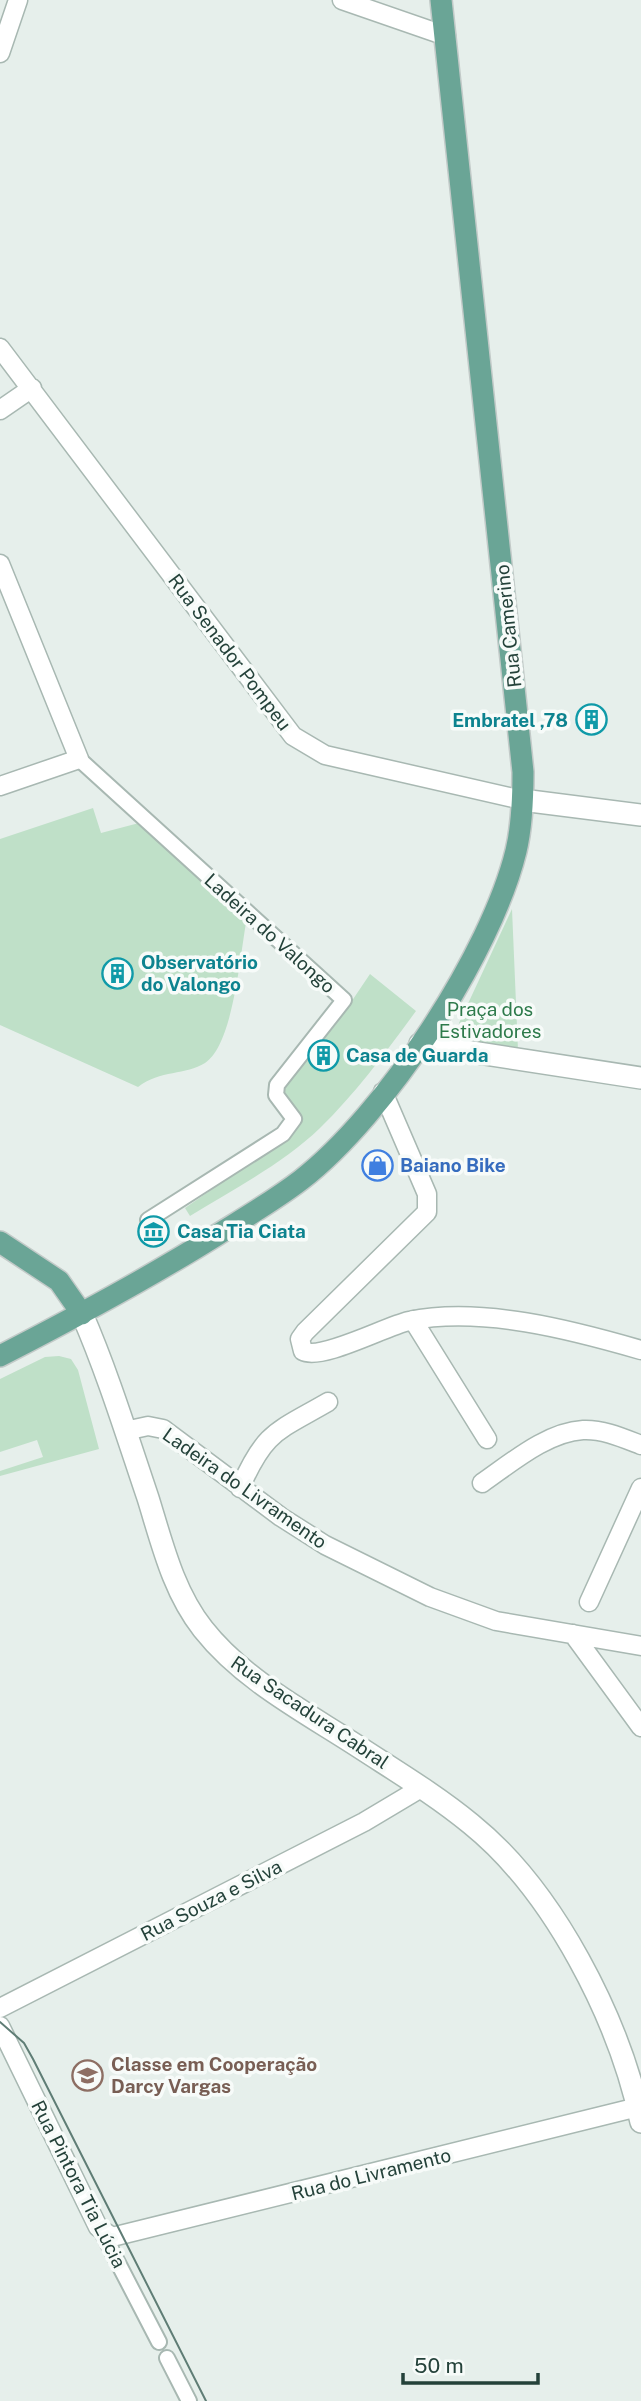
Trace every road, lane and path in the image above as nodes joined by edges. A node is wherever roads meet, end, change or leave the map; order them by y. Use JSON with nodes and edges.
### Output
{"nodes":[{"id":1,"x":18,"y":0,"type":"edge"},
{"id":2,"x":342,"y":0,"type":"edge"},
{"id":3,"x":441,"y":0,"type":"edge"},
{"id":4,"x":446,"y":36,"type":"junction"},
{"id":5,"x":0,"y":50,"type":"edge"},
{"id":6,"x":0,"y":348,"type":"edge"},
{"id":7,"x":32,"y":388,"type":"junction"},
{"id":8,"x":0,"y":410,"type":"edge"},
{"id":9,"x":0,"y":564,"type":"edge"},
{"id":10,"x":79,"y":759,"type":"junction"},
{"id":11,"x":0,"y":786,"type":"edge"},
{"id":12,"x":522,"y":800,"type":"junction"},
{"id":13,"x":641,"y":815,"type":"edge"},
{"id":14,"x":420,"y":1044,"type":"junction"},
{"id":15,"x":641,"y":1077,"type":"edge"},
{"id":16,"x":383,"y":1092,"type":"junction"},
{"id":17,"x":148,"y":1220,"type":"dead end"},
{"id":18,"x":0,"y":1242,"type":"edge"},
{"id":19,"x":82,"y":1314,"type":"junction"},
{"id":20,"x":413,"y":1320,"type":"junction"},
{"id":21,"x":641,"y":1350,"type":"edge"},
{"id":22,"x":0,"y":1356,"type":"edge"},
{"id":23,"x":328,"y":1402,"type":"dead end"},
{"id":24,"x":125,"y":1431,"type":"junction"},
{"id":25,"x":487,"y":1439,"type":"dead end"},
{"id":26,"x":641,"y":1445,"type":"edge"},
{"id":27,"x":482,"y":1483,"type":"dead end"},
{"id":28,"x":641,"y":1488,"type":"edge"},
{"id":29,"x":240,"y":1489,"type":"junction"},
{"id":30,"x":589,"y":1602,"type":"dead end"},
{"id":31,"x":573,"y":1634,"type":"junction"},
{"id":32,"x":641,"y":1646,"type":"edge"},
{"id":33,"x":641,"y":1727,"type":"edge"},
{"id":34,"x":421,"y":1788,"type":"junction"},
{"id":35,"x":0,"y":2008,"type":"edge"},
{"id":36,"x":0,"y":2026,"type":"edge"},
{"id":37,"x":619,"y":2049,"type":"junction"},
{"id":38,"x":641,"y":2067,"type":"edge"},
{"id":39,"x":639,"y":2114,"type":"edge"},
{"id":40,"x":103,"y":2234,"type":"junction"},
{"id":41,"x":159,"y":2342,"type":"dead end"},
{"id":42,"x":167,"y":2358,"type":"dead end"},
{"id":43,"x":189,"y":2401,"type":"edge"}],
"edges":[{"from":1,"to":5,"type":"street"},
{"from":2,"to":4,"type":"street"},
{"from":3,"to":4,"type":"main road","name":"Rua Camerino"},
{"from":4,"to":12,"type":"main road","name":"Rua Camerino"},
{"from":6,"to":7,"type":"street","name":"Rua Senador Pompeu"},
{"from":7,"to":8,"type":"street"},
{"from":7,"to":12,"type":"street","name":"Rua Senador Pompeu"},
{"from":9,"to":10,"type":"street"},
{"from":10,"to":11,"type":"street"},
{"from":10,"to":17,"type":"street","name":"Ladeira do Valongo"},
{"from":12,"to":13,"type":"street","name":"Rua Senador Pompeu"},
{"from":12,"to":14,"type":"main road","name":"Rua Camerino"},
{"from":14,"to":15,"type":"street"},
{"from":14,"to":16,"type":"main road","name":"Rua Camerino"},
{"from":16,"to":19,"type":"main road","name":"Rua Camerino"},
{"from":16,"to":20,"type":"street"},
{"from":18,"to":19,"type":"main road","name":"Rua Sacadura Cabral"},
{"from":19,"to":22,"type":"main road","name":"Rua Camerino"},
{"from":19,"to":24,"type":"street","name":"Rua Sacadura Cabral"},
{"from":20,"to":21,"type":"street"},
{"from":20,"to":25,"type":"street"},
{"from":23,"to":29,"type":"street"},
{"from":24,"to":29,"type":"street","name":"Ladeira do Livramento"},
{"from":24,"to":34,"type":"street","name":"Rua Sacadura Cabral"},
{"from":26,"to":27,"type":"street"},
{"from":28,"to":30,"type":"street"},
{"from":29,"to":31,"type":"street","name":"Ladeira do Livramento"},
{"from":31,"to":32,"type":"street","name":"Ladeira do Livramento"},
{"from":31,"to":33,"type":"street"},
{"from":34,"to":35,"type":"street","name":"Rua Souza e Silva"},
{"from":34,"to":37,"type":"street","name":"Rua Sacadura Cabral"},
{"from":36,"to":40,"type":"street","name":"Rua Pintora Tia Lúcia"},
{"from":37,"to":38,"type":"street"},
{"from":37,"to":39,"type":"street","name":"Rua Sacadura Cabral"},
{"from":39,"to":40,"type":"street","name":"Rua do Livramento"},
{"from":40,"to":41,"type":"street","name":"Rua Pintora Tia Lúcia"},
{"from":42,"to":43,"type":"street"}]}
